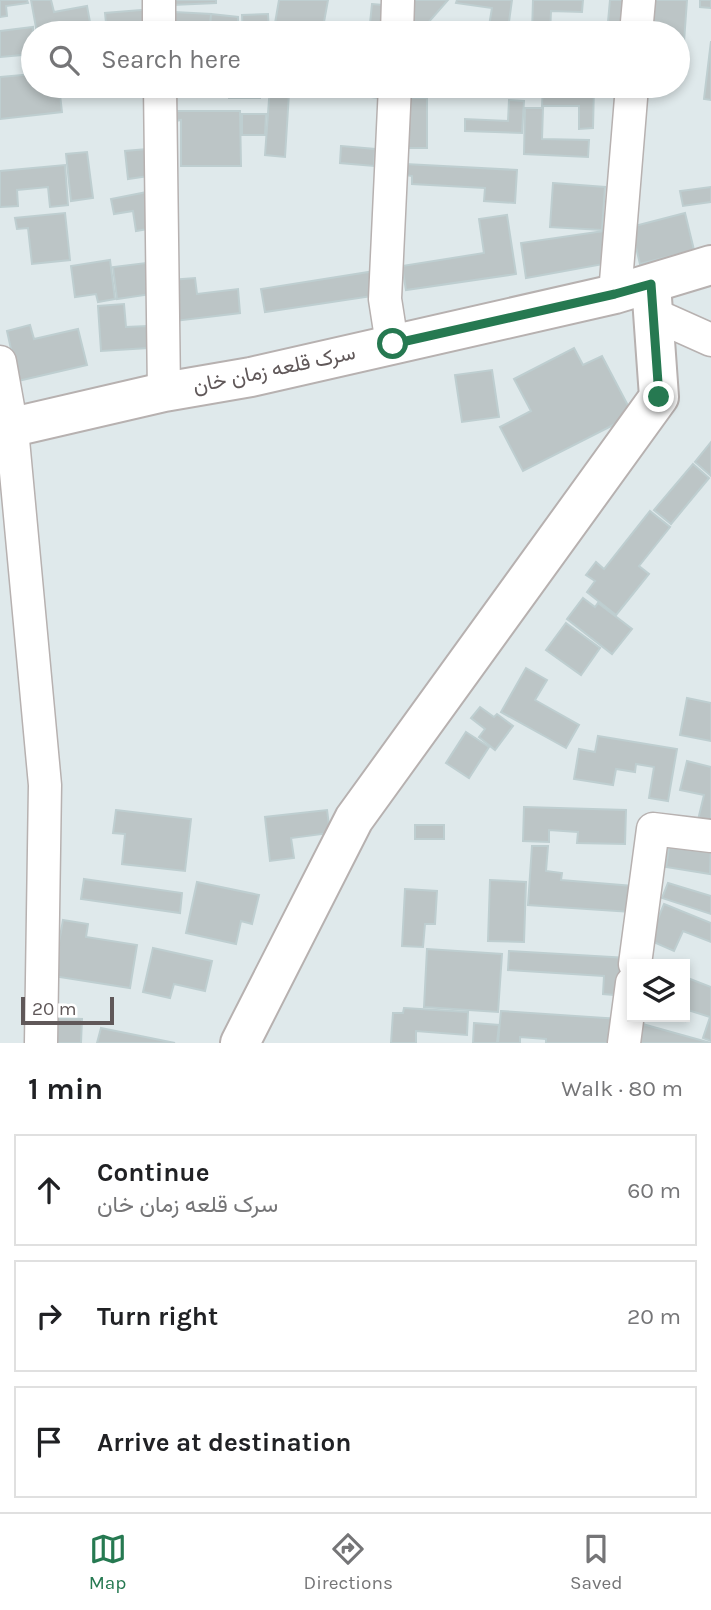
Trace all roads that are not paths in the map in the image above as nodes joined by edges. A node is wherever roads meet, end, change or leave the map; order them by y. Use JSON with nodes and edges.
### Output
{"nodes":[{"id":1,"x":159,"y":0,"type":"edge"},
{"id":2,"x":398,"y":0,"type":"edge"},
{"id":3,"x":639,"y":0,"type":"edge"},
{"id":4,"x":159,"y":21,"type":"edge"},
{"id":5,"x":397,"y":21,"type":"edge"},
{"id":6,"x":637,"y":21,"type":"edge"},
{"id":7,"x":160,"y":98,"type":"edge"},
{"id":8,"x":394,"y":98,"type":"edge"},
{"id":9,"x":632,"y":98,"type":"edge"},
{"id":10,"x":711,"y":265,"type":"edge"},
{"id":11,"x":640,"y":297,"type":"junction"},
{"id":12,"x":711,"y":340,"type":"edge"},
{"id":13,"x":393,"y":344,"type":"junction"},
{"id":14,"x":0,"y":362,"type":"edge"},
{"id":15,"x":164,"y":392,"type":"junction"},
{"id":16,"x":6,"y":430,"type":"edge"},
{"id":17,"x":711,"y":836,"type":"edge"},
{"id":18,"x":636,"y":959,"type":"edge"},
{"id":19,"x":627,"y":1020,"type":"edge"},
{"id":20,"x":41,"y":1043,"type":"edge"},
{"id":21,"x":240,"y":1043,"type":"edge"},
{"id":22,"x":624,"y":1043,"type":"edge"}],
"edges":[{"from":1,"to":4,"type":"street"},
{"from":2,"to":5,"type":"street"},
{"from":3,"to":6,"type":"street"},
{"from":7,"to":15,"type":"street"},
{"from":8,"to":13,"type":"street"},
{"from":9,"to":11,"type":"street"},
{"from":10,"to":11,"type":"street","name":"سرک قلعه زمان خان"},
{"from":11,"to":12,"type":"street"},
{"from":11,"to":13,"type":"street","name":"سرک قلعه زمان خان"},
{"from":11,"to":21,"type":"street"},
{"from":13,"to":15,"type":"street","name":"سرک قلعه زمان خان"},
{"from":14,"to":16,"type":"street"},
{"from":15,"to":16,"type":"street","name":"سرک قلعه زمان خان"},
{"from":16,"to":20,"type":"street"},
{"from":17,"to":18,"type":"street"},
{"from":19,"to":22,"type":"street"}]}
